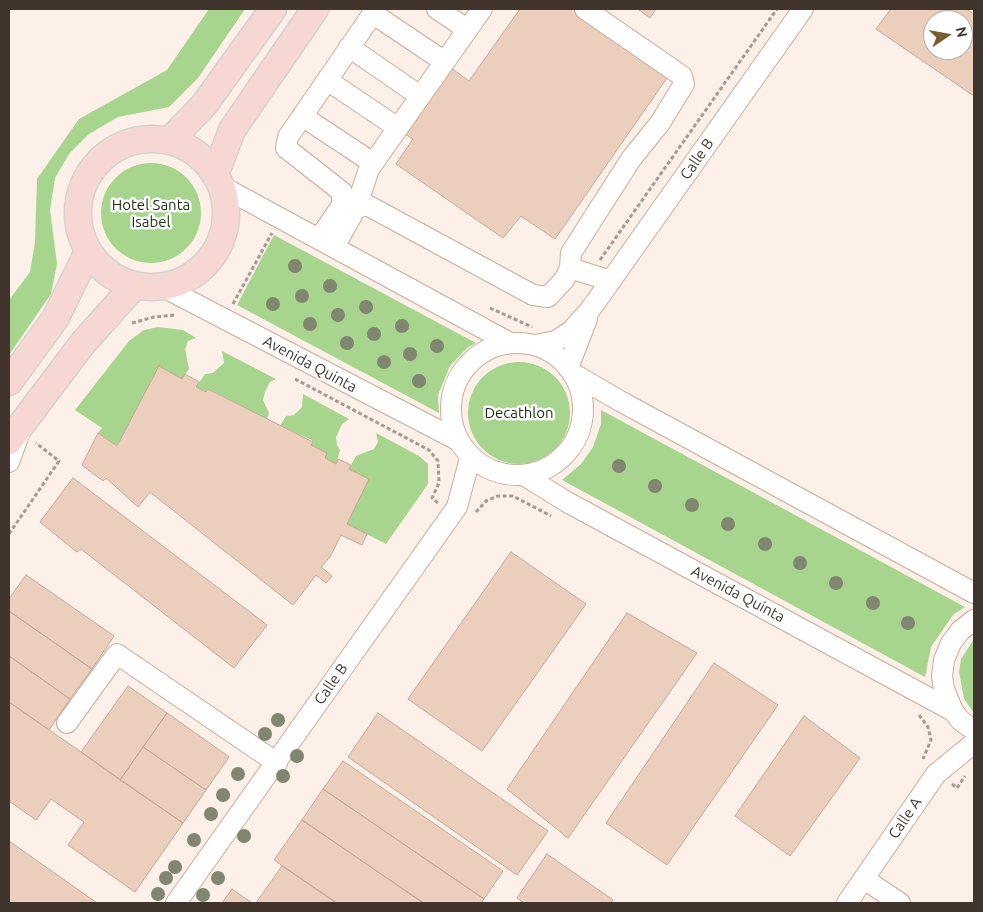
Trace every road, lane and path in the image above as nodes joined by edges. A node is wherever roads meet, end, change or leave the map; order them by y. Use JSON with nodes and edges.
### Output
{"nodes":[{"id":1,"x":273,"y":9,"type":"edge"},
{"id":2,"x":315,"y":9,"type":"edge"},
{"id":3,"x":437,"y":9,"type":"edge"},
{"id":4,"x":482,"y":9,"type":"edge"},
{"id":5,"x":585,"y":9,"type":"edge"},
{"id":6,"x":803,"y":9,"type":"edge"},
{"id":7,"x":374,"y":11,"type":"edge"},
{"id":8,"x":468,"y":29,"type":"junction"},
{"id":9,"x":349,"y":47,"type":"junction"},
{"id":10,"x":445,"y":62,"type":"junction"},
{"id":11,"x":327,"y":80,"type":"junction"},
{"id":12,"x":420,"y":96,"type":"junction"},
{"id":13,"x":302,"y":116,"type":"junction"},
{"id":14,"x":398,"y":128,"type":"junction"},
{"id":15,"x":169,"y":141,"type":"junction"},
{"id":16,"x":373,"y":163,"type":"junction"},
{"id":17,"x":218,"y":180,"type":"junction"},
{"id":18,"x":356,"y":208,"type":"junction"},
{"id":19,"x":326,"y":243,"type":"junction"},
{"id":20,"x":88,"y":252,"type":"junction"},
{"id":21,"x":570,"y":268,"type":"junction"},
{"id":22,"x":610,"y":281,"type":"junction"},
{"id":23,"x":134,"y":286,"type":"junction"},
{"id":24,"x":163,"y":287,"type":"junction"},
{"id":25,"x":590,"y":310,"type":"junction"},
{"id":26,"x":510,"y":343,"type":"junction"},
{"id":27,"x":535,"y":346,"type":"junction"},
{"id":28,"x":570,"y":370,"type":"junction"},
{"id":29,"x":292,"y":378,"type":"dead end"},
{"id":30,"x":9,"y":382,"type":"edge"},
{"id":31,"x":25,"y":417,"type":"junction"},
{"id":32,"x":457,"y":440,"type":"junction"},
{"id":33,"x":9,"y":441,"type":"edge"},
{"id":34,"x":470,"y":458,"type":"junction"},
{"id":35,"x":9,"y":462,"type":"edge"},
{"id":36,"x":525,"y":476,"type":"junction"},
{"id":37,"x":452,"y":513,"type":"junction"},
{"id":38,"x":557,"y":520,"type":"dead end"},
{"id":39,"x":974,"y":593,"type":"edge"},
{"id":40,"x":974,"y":620,"type":"edge"},
{"id":41,"x":912,"y":712,"type":"dead end"},
{"id":42,"x":953,"y":712,"type":"junction"},
{"id":43,"x":67,"y":724,"type":"dead end"},
{"id":44,"x":974,"y":730,"type":"edge"},
{"id":45,"x":974,"y":743,"type":"edge"},
{"id":46,"x":276,"y":763,"type":"junction"},
{"id":47,"x":970,"y":770,"type":"dead end"},
{"id":48,"x":936,"y":774,"type":"junction"},
{"id":49,"x":864,"y":879,"type":"junction"},
{"id":50,"x":176,"y":903,"type":"edge"},
{"id":51,"x":847,"y":903,"type":"edge"},
{"id":52,"x":900,"y":903,"type":"edge"}],
"edges":[{"from":1,"to":15,"type":"main road"},
{"from":2,"to":17,"type":"main road"},
{"from":3,"to":8,"type":"street"},
{"from":4,"to":8,"type":"street"},
{"from":5,"to":21,"type":"street"},
{"from":6,"to":22,"type":"street","name":"Calle B"},
{"from":7,"to":9,"type":"street"},
{"from":7,"to":10,"type":"street"},
{"from":8,"to":10,"type":"street"},
{"from":9,"to":11,"type":"street"},
{"from":9,"to":12,"type":"street"},
{"from":10,"to":12,"type":"street"},
{"from":11,"to":13,"type":"street"},
{"from":11,"to":14,"type":"street"},
{"from":12,"to":14,"type":"street"},
{"from":13,"to":16,"type":"street"},
{"from":13,"to":19,"type":"street"},
{"from":14,"to":16,"type":"street"},
{"from":15,"to":17,"type":"main road"},
{"from":15,"to":20,"type":"main road"},
{"from":16,"to":18,"type":"street"},
{"from":17,"to":19,"type":"street"},
{"from":17,"to":24,"type":"main road"},
{"from":18,"to":19,"type":"street"},
{"from":18,"to":21,"type":"street"},
{"from":19,"to":26,"type":"street"},
{"from":20,"to":23,"type":"main road"},
{"from":20,"to":30,"type":"main road"},
{"from":21,"to":22,"type":"street"},
{"from":22,"to":25,"type":"street","name":"Calle B"},
{"from":23,"to":24,"type":"main road"},
{"from":23,"to":31,"type":"main road"},
{"from":24,"to":32,"type":"street","name":"Avenida Quinta"},
{"from":25,"to":27,"type":"street","name":"Calle B"},
{"from":25,"to":28,"type":"street","name":"Calle B"},
{"from":26,"to":27,"type":"street"},
{"from":26,"to":32,"type":"street"},
{"from":27,"to":28,"type":"street"},
{"from":28,"to":36,"type":"street"},
{"from":28,"to":39,"type":"street"},
{"from":29,"to":37,"type":"path"},
{"from":31,"to":33,"type":"main road"},
{"from":31,"to":35,"type":"street"},
{"from":32,"to":34,"type":"street"},
{"from":34,"to":36,"type":"street"},
{"from":34,"to":37,"type":"street","name":"Calle B"},
{"from":36,"to":42,"type":"street","name":"Avenida Quinta"},
{"from":37,"to":38,"type":"path"},
{"from":37,"to":46,"type":"street","name":"Calle B"},
{"from":40,"to":42,"type":"street"},
{"from":41,"to":48,"type":"path"},
{"from":42,"to":44,"type":"street"},
{"from":43,"to":46,"type":"street"},
{"from":45,"to":48,"type":"street","name":"Calle A"},
{"from":46,"to":50,"type":"street","name":"Calle B"},
{"from":47,"to":48,"type":"path"},
{"from":48,"to":49,"type":"street","name":"Calle A"},
{"from":49,"to":51,"type":"street","name":"Calle A"},
{"from":49,"to":52,"type":"street"}]}
